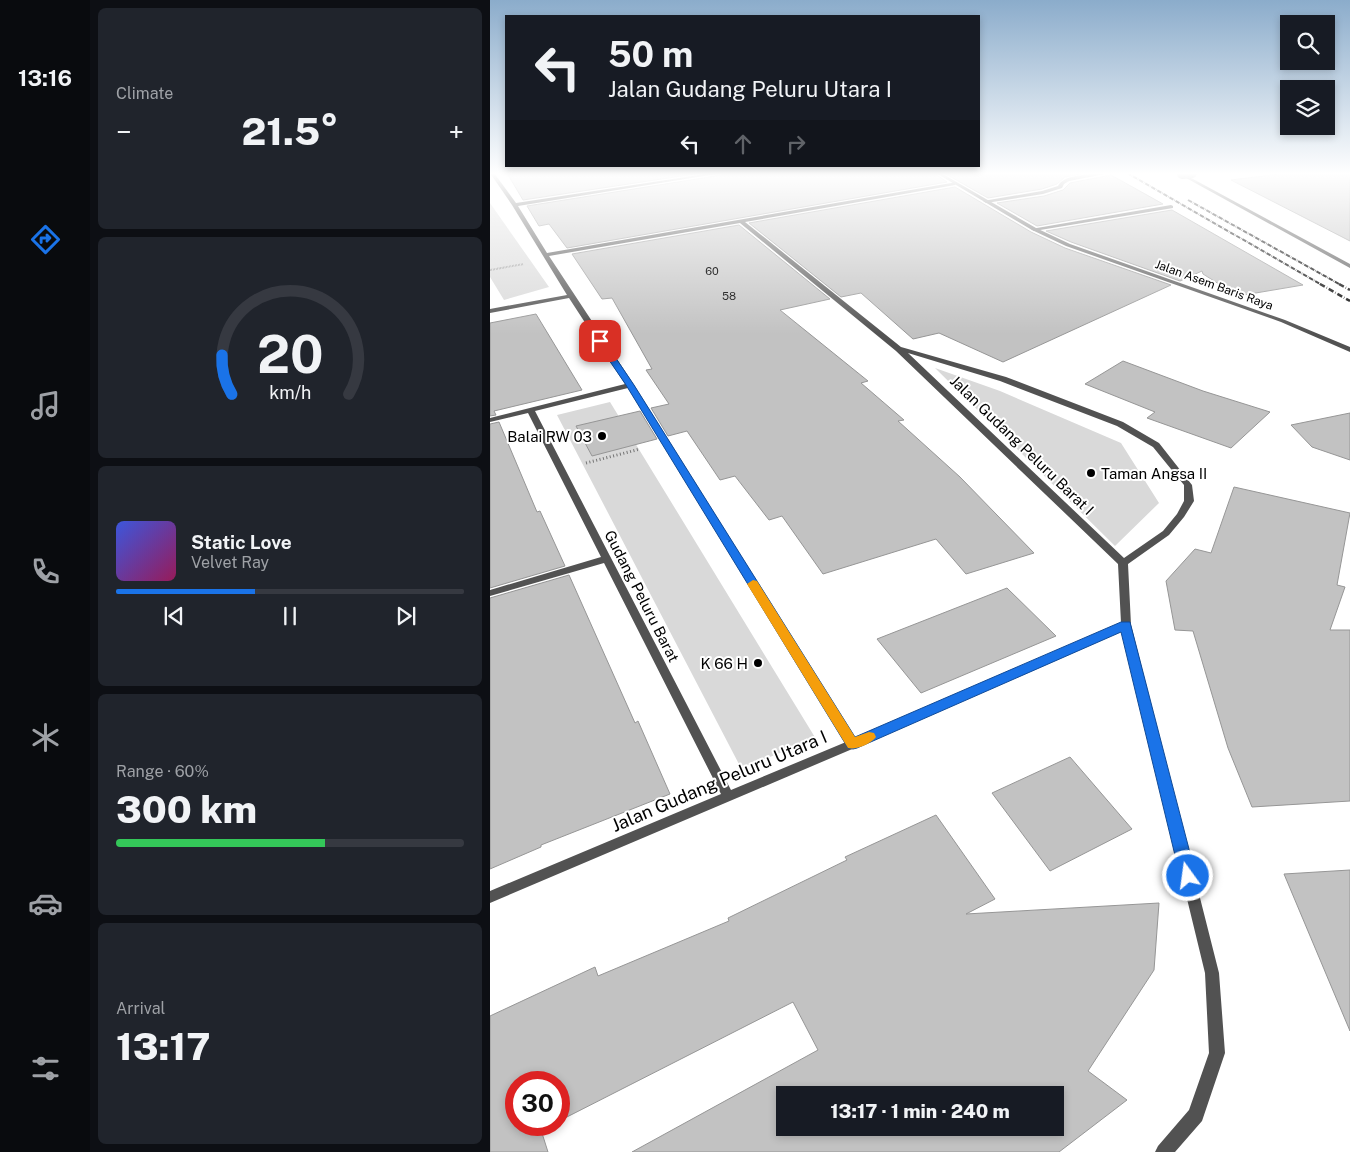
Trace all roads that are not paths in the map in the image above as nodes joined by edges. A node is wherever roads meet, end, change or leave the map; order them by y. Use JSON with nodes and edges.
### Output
{"nodes":[{"id":1,"x":529,"y":227,"type":"edge"},
{"id":2,"x":711,"y":227,"type":"edge"},
{"id":3,"x":748,"y":227,"type":"edge"},
{"id":4,"x":1030,"y":227,"type":"edge"},
{"id":5,"x":1048,"y":227,"type":"edge"},
{"id":6,"x":1280,"y":227,"type":"edge"},
{"id":7,"x":1034,"y":229,"type":"junction"},
{"id":8,"x":548,"y":258,"type":"junction"},
{"id":9,"x":1349,"y":264,"type":"edge"},
{"id":10,"x":571,"y":296,"type":"junction"},
{"id":11,"x":490,"y":311,"type":"edge"},
{"id":12,"x":899,"y":349,"type":"junction"},
{"id":13,"x":1350,"y":350,"type":"edge"},
{"id":14,"x":630,"y":385,"type":"junction"},
{"id":15,"x":531,"y":410,"type":"junction"},
{"id":16,"x":490,"y":420,"type":"edge"},
{"id":17,"x":606,"y":559,"type":"junction"},
{"id":18,"x":1123,"y":563,"type":"junction"},
{"id":19,"x":490,"y":594,"type":"edge"},
{"id":20,"x":1126,"y":625,"type":"junction"},
{"id":21,"x":853,"y":744,"type":"junction"},
{"id":22,"x":728,"y":796,"type":"junction"},
{"id":23,"x":490,"y":897,"type":"edge"},
{"id":24,"x":1164,"y":1152,"type":"edge"}],
"edges":[{"from":1,"to":8,"type":"street"},
{"from":2,"to":8,"type":"street"},
{"from":3,"to":12,"type":"street","name":"Jalan Gudang Peluru Barat I"},
{"from":4,"to":7,"type":"street","name":"Jalan Asem Baris Raya"},
{"from":5,"to":7,"type":"street"},
{"from":6,"to":9,"type":"street"},
{"from":7,"to":13,"type":"street","name":"Jalan Asem Baris Raya"},
{"from":8,"to":10,"type":"street"},
{"from":10,"to":11,"type":"street"},
{"from":10,"to":14,"type":"street"},
{"from":12,"to":18,"type":"street","name":"Jalan Gudang Peluru Barat I"},
{"from":12,"to":18,"type":"street","name":"Jalan Gudang Peluru Barat I"},
{"from":14,"to":15,"type":"street"},
{"from":14,"to":21,"type":"street"},
{"from":15,"to":16,"type":"street"},
{"from":15,"to":17,"type":"street","name":"Gudang Peluru Barat"},
{"from":17,"to":19,"type":"street"},
{"from":17,"to":22,"type":"street","name":"Gudang Peluru Barat"},
{"from":18,"to":20,"type":"street"},
{"from":20,"to":21,"type":"street","name":"Jalan Gudang Peluru Utara I"},
{"from":20,"to":24,"type":"street"},
{"from":21,"to":22,"type":"street","name":"Jalan Gudang Peluru Utara I"},
{"from":22,"to":23,"type":"street","name":"Jalan Gudang Peluru Utara I"}]}
